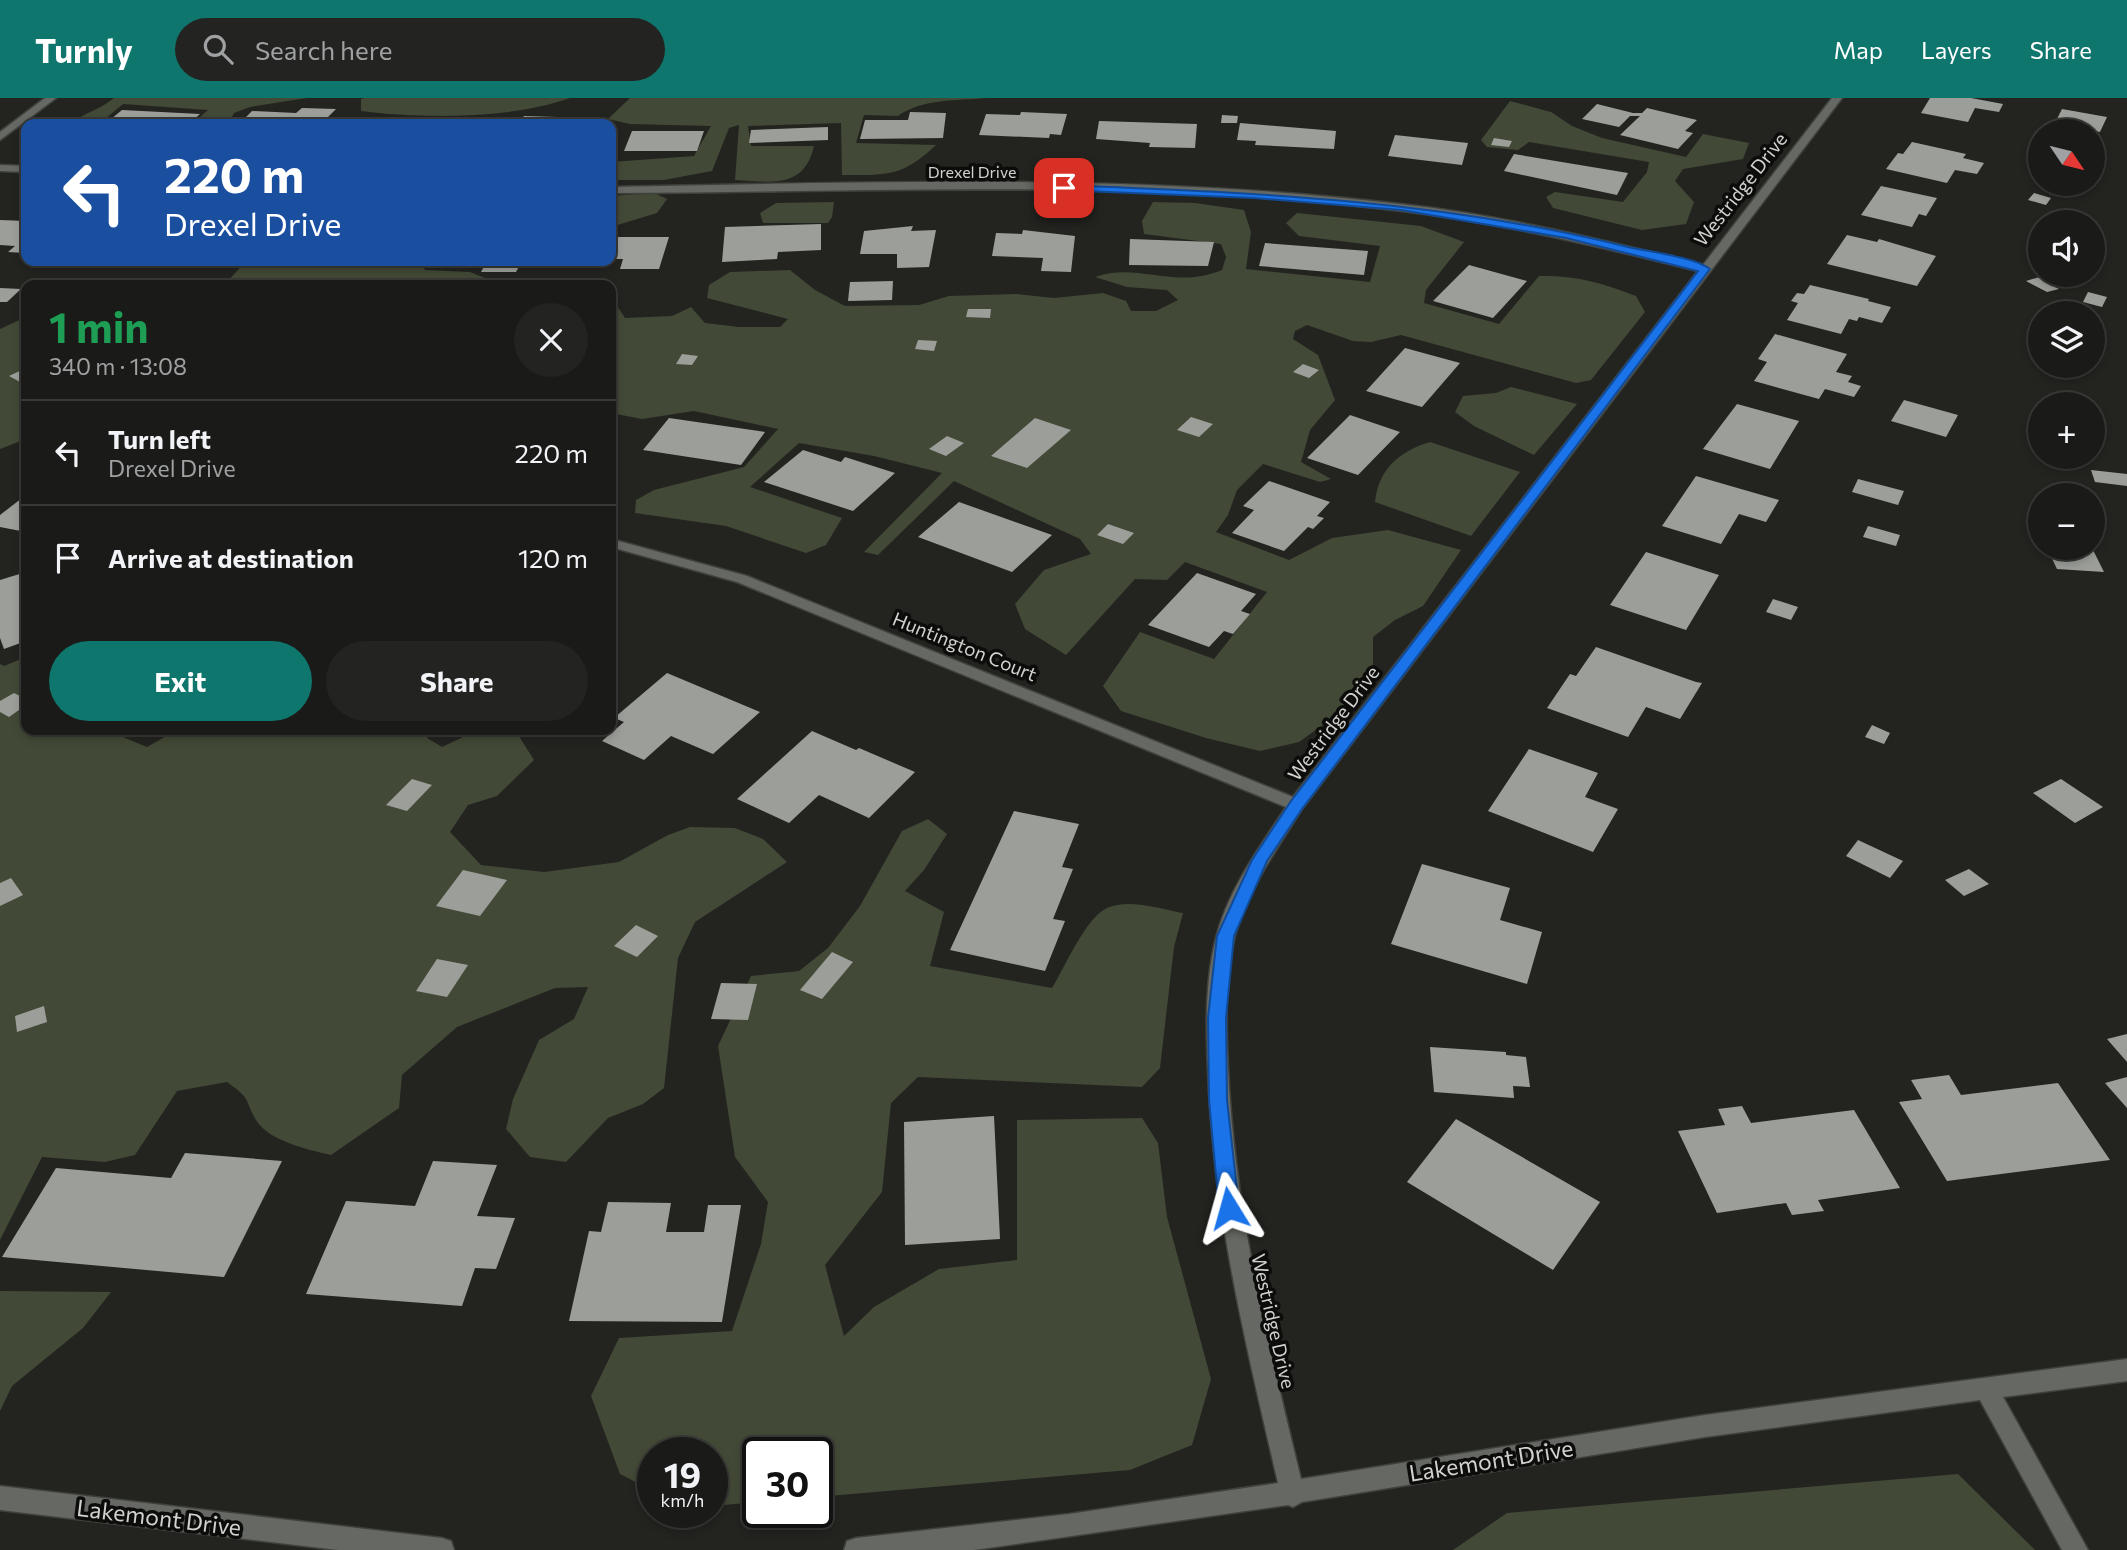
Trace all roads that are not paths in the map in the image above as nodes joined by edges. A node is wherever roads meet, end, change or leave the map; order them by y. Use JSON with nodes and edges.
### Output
{"nodes":[{"id":1,"x":51,"y":98,"type":"edge"},
{"id":2,"x":1837,"y":98,"type":"edge"},
{"id":3,"x":24,"y":119,"type":"edge"},
{"id":4,"x":21,"y":121,"type":"edge"},
{"id":5,"x":0,"y":137,"type":"edge"},
{"id":6,"x":0,"y":168,"type":"edge"},
{"id":7,"x":21,"y":169,"type":"edge"},
{"id":8,"x":616,"y":190,"type":"edge"},
{"id":9,"x":1704,"y":269,"type":"junction"},
{"id":10,"x":616,"y":544,"type":"edge"},
{"id":11,"x":1296,"y":805,"type":"junction"},
{"id":12,"x":2127,"y":1370,"type":"edge"},
{"id":13,"x":1986,"y":1389,"type":"junction"},
{"id":14,"x":1293,"y":1494,"type":"junction"},
{"id":15,"x":0,"y":1498,"type":"edge"},
{"id":16,"x":442,"y":1550,"type":"edge"},
{"id":17,"x":856,"y":1550,"type":"edge"},
{"id":18,"x":2076,"y":1550,"type":"edge"}],
"edges":[{"from":1,"to":3,"type":"street"},
{"from":2,"to":9,"type":"street","name":"Westridge Drive"},
{"from":4,"to":5,"type":"street"},
{"from":6,"to":7,"type":"street"},
{"from":8,"to":9,"type":"street","name":"Drexel Drive"},
{"from":9,"to":11,"type":"street","name":"Westridge Drive"},
{"from":10,"to":11,"type":"street","name":"Huntington Court"},
{"from":11,"to":14,"type":"street","name":"Westridge Drive"},
{"from":12,"to":13,"type":"street","name":"Lakemont Drive"},
{"from":13,"to":14,"type":"street","name":"Lakemont Drive"},
{"from":13,"to":18,"type":"street"},
{"from":14,"to":17,"type":"street","name":"Lakemont Drive"},
{"from":15,"to":16,"type":"street","name":"Lakemont Drive"}]}
